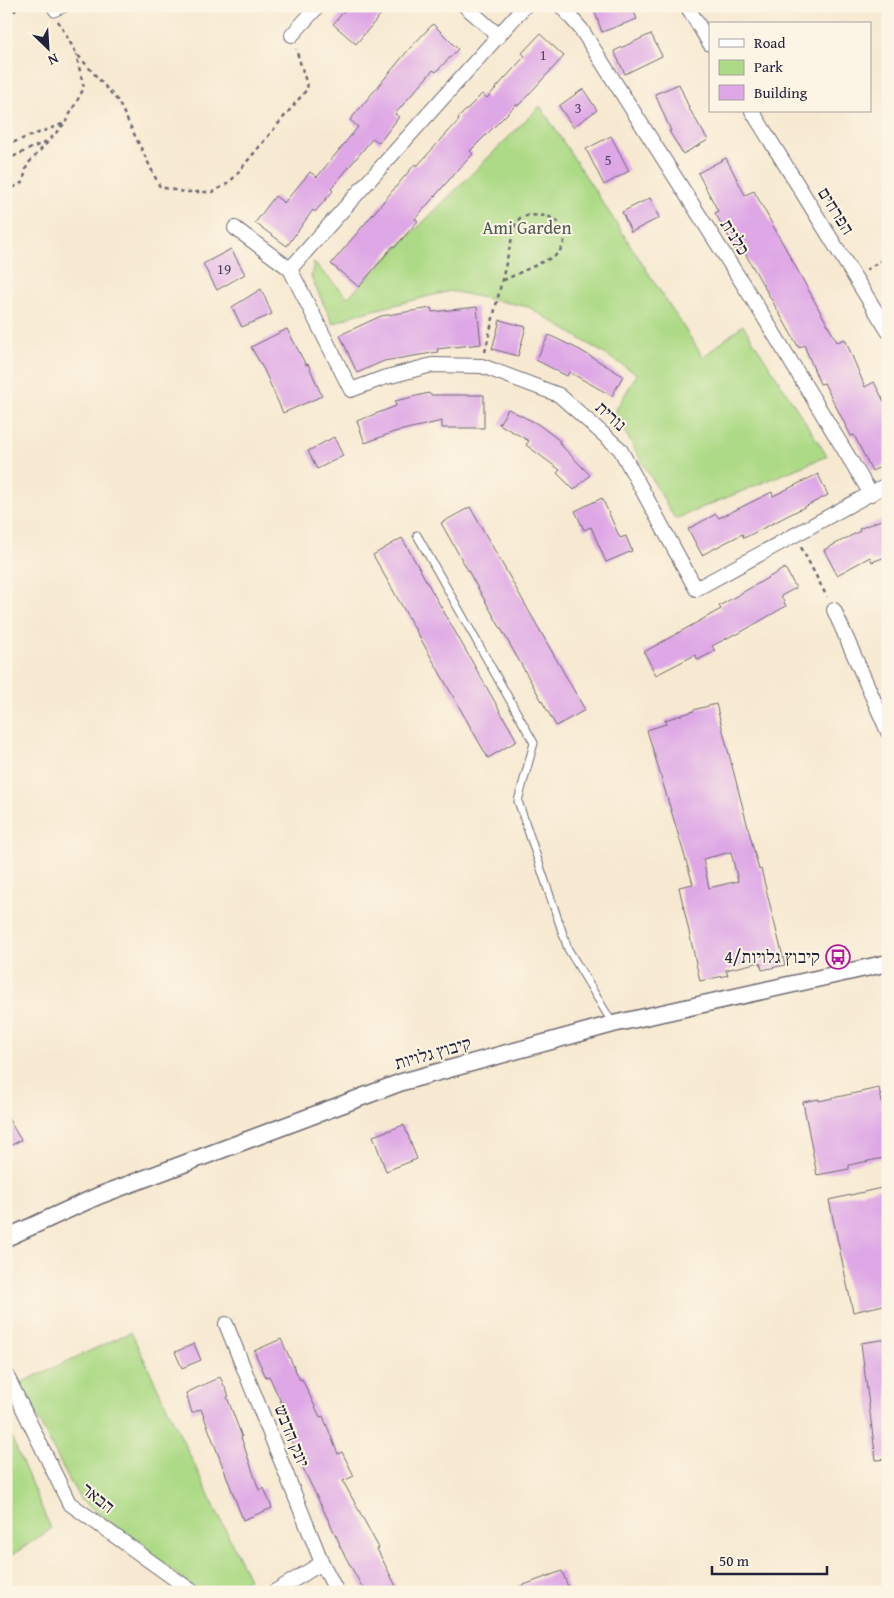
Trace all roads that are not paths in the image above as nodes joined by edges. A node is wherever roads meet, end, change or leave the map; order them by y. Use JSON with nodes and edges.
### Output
{"nodes":[{"id":1,"x":49,"y":6,"type":"edge"},
{"id":2,"x":70,"y":6,"type":"edge"},
{"id":3,"x":318,"y":6,"type":"edge"},
{"id":4,"x":465,"y":6,"type":"edge"},
{"id":5,"x":526,"y":6,"type":"edge"},
{"id":6,"x":561,"y":6,"type":"edge"},
{"id":7,"x":687,"y":6,"type":"edge"},
{"id":8,"x":292,"y":35,"type":"road end"},
{"id":9,"x":499,"y":36,"type":"junction"},
{"id":10,"x":709,"y":42,"type":"edge"},
{"id":11,"x":753,"y":112,"type":"edge"},
{"id":12,"x":235,"y":228,"type":"dead end"},
{"id":13,"x":290,"y":269,"type":"junction"},
{"id":14,"x":888,"y":331,"type":"edge"},
{"id":15,"x":888,"y":484,"type":"edge"},
{"id":16,"x":871,"y":494,"type":"junction"},
{"id":17,"x":417,"y":535,"type":"dead end"},
{"id":18,"x":834,"y":610,"type":"road end"},
{"id":19,"x":888,"y":732,"type":"edge"},
{"id":20,"x":888,"y":963,"type":"edge"},
{"id":21,"x":613,"y":1024,"type":"junction"},
{"id":22,"x":6,"y":1238,"type":"edge"},
{"id":23,"x":226,"y":1324,"type":"dead end"},
{"id":24,"x":6,"y":1374,"type":"edge"},
{"id":25,"x":322,"y":1563,"type":"junction"},
{"id":26,"x":193,"y":1592,"type":"edge"},
{"id":27,"x":274,"y":1592,"type":"edge"},
{"id":28,"x":337,"y":1592,"type":"edge"}],
"edges":[{"from":1,"to":2,"type":"lane"},
{"from":3,"to":8,"type":"street"},
{"from":4,"to":9,"type":"street"},
{"from":5,"to":9,"type":"street"},
{"from":6,"to":16,"type":"street","name":"כלנית"},
{"from":7,"to":10,"type":"street"},
{"from":9,"to":13,"type":"street"},
{"from":11,"to":14,"type":"street","name":"הפרחים"},
{"from":12,"to":13,"type":"street","name":"נורית"},
{"from":13,"to":16,"type":"street","name":"נורית"},
{"from":15,"to":16,"type":"street","name":"נורית"},
{"from":17,"to":21,"type":"lane"},
{"from":18,"to":19,"type":"street"},
{"from":20,"to":21,"type":"street","name":"קיבוץ גלויות"},
{"from":21,"to":22,"type":"street","name":"קיבוץ גלויות"},
{"from":23,"to":25,"type":"street","name":"יונק הדבש"},
{"from":24,"to":26,"type":"street","name":"הבאר"},
{"from":25,"to":27,"type":"street"},
{"from":25,"to":28,"type":"street","name":"יונק הדבש"}]}
